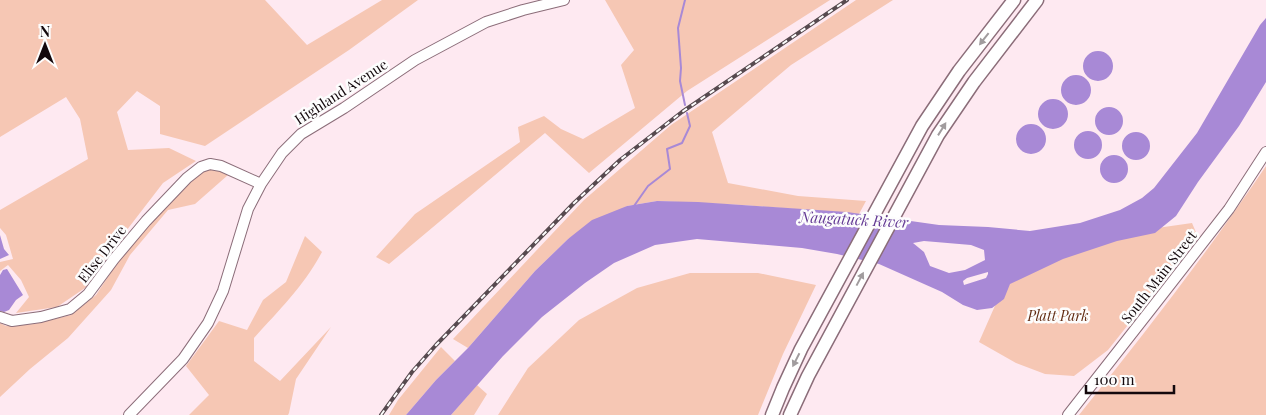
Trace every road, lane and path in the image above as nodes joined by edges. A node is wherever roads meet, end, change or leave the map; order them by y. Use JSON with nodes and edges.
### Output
{"nodes":[{"id":1,"x":564,"y":0,"type":"edge"},
{"id":2,"x":1014,"y":0,"type":"edge"},
{"id":3,"x":1037,"y":0,"type":"edge"},
{"id":4,"x":1266,"y":152,"type":"edge"},
{"id":5,"x":261,"y":184,"type":"junction"},
{"id":6,"x":0,"y":317,"type":"edge"},
{"id":7,"x":128,"y":415,"type":"edge"},
{"id":8,"x":772,"y":415,"type":"edge"},
{"id":9,"x":790,"y":415,"type":"edge"},
{"id":10,"x":1068,"y":415,"type":"edge"}],
"edges":[{"from":1,"to":5,"type":"main road","name":"Highland Avenue"},
{"from":2,"to":8,"type":"highway","one_way":true},
{"from":9,"to":3,"type":"highway","one_way":true},
{"from":4,"to":10,"type":"main road","name":"South Main Street"},
{"from":5,"to":6,"type":"main road","name":"Elise Drive"},
{"from":5,"to":7,"type":"main road","name":"Highland Avenue"}]}
